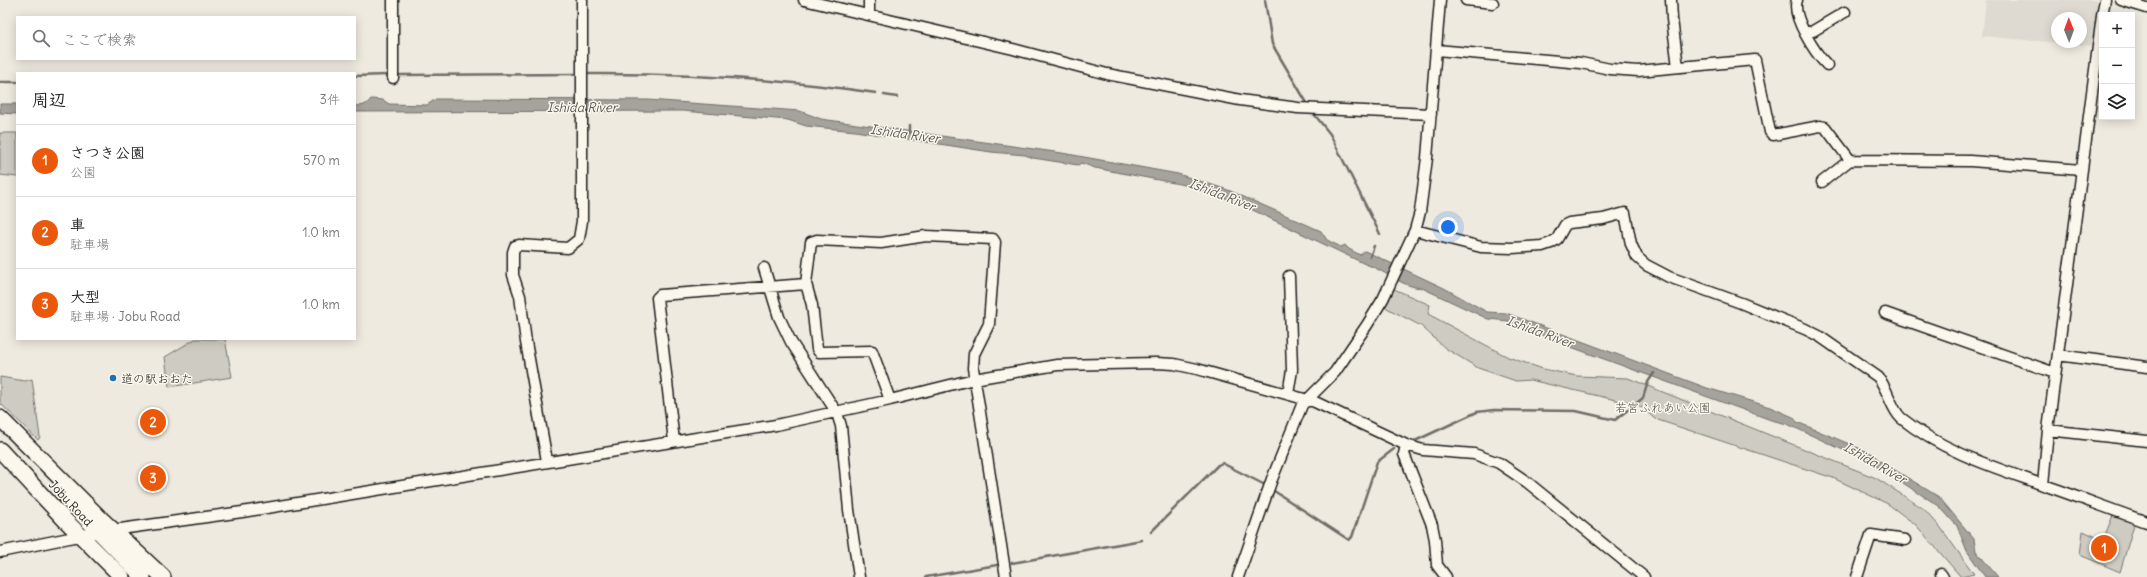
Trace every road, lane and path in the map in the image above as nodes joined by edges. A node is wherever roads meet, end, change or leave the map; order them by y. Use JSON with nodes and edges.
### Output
{"nodes":[{"id":1,"x":393,"y":0,"type":"edge"},
{"id":2,"x":582,"y":0,"type":"edge"},
{"id":3,"x":804,"y":0,"type":"edge"},
{"id":4,"x":869,"y":0,"type":"edge"},
{"id":5,"x":1440,"y":0,"type":"edge"},
{"id":6,"x":1466,"y":0,"type":"edge"},
{"id":7,"x":1671,"y":0,"type":"edge"},
{"id":8,"x":1797,"y":0,"type":"edge"},
{"id":9,"x":2105,"y":0,"type":"edge"},
{"id":10,"x":2120,"y":0,"type":"edge"},
{"id":11,"x":1493,"y":3,"type":"dead end"},
{"id":12,"x":2147,"y":8,"type":"edge"},
{"id":13,"x":1845,"y":12,"type":"dead end"},
{"id":14,"x":2103,"y":12,"type":"edge"},
{"id":15,"x":869,"y":16,"type":"junction"},
{"id":16,"x":1805,"y":32,"type":"junction"},
{"id":17,"x":2099,"y":38,"type":"edge"},
{"id":18,"x":1437,"y":50,"type":"junction"},
{"id":19,"x":1827,"y":64,"type":"dead end"},
{"id":20,"x":1678,"y":67,"type":"junction"},
{"id":21,"x":394,"y":78,"type":"dead end"},
{"id":22,"x":1431,"y":114,"type":"junction"},
{"id":23,"x":1850,"y":160,"type":"junction"},
{"id":24,"x":2081,"y":170,"type":"junction"},
{"id":25,"x":1822,"y":182,"type":"dead end"},
{"id":26,"x":1415,"y":230,"type":"junction"},
{"id":27,"x":764,"y":268,"type":"dead end"},
{"id":28,"x":1289,"y":276,"type":"dead end"},
{"id":29,"x":806,"y":284,"type":"junction"},
{"id":30,"x":768,"y":287,"type":"junction"},
{"id":31,"x":1885,"y":313,"type":"dead end"},
{"id":32,"x":2058,"y":354,"type":"junction"},
{"id":33,"x":2147,"y":367,"type":"edge"},
{"id":34,"x":2055,"y":373,"type":"junction"},
{"id":35,"x":974,"y":379,"type":"junction"},
{"id":36,"x":1288,"y":394,"type":"junction"},
{"id":37,"x":1307,"y":399,"type":"junction"},
{"id":38,"x":890,"y":400,"type":"junction"},
{"id":39,"x":836,"y":413,"type":"junction"},
{"id":40,"x":0,"y":418,"type":"edge"},
{"id":41,"x":0,"y":428,"type":"edge"},
{"id":42,"x":2048,"y":430,"type":"junction"},
{"id":43,"x":674,"y":441,"type":"junction"},
{"id":44,"x":2147,"y":441,"type":"edge"},
{"id":45,"x":1406,"y":445,"type":"junction"},
{"id":46,"x":0,"y":450,"type":"edge"},
{"id":47,"x":547,"y":461,"type":"junction"},
{"id":48,"x":2043,"y":485,"type":"junction"},
{"id":49,"x":2147,"y":519,"type":"edge"},
{"id":50,"x":106,"y":531,"type":"junction"},
{"id":51,"x":81,"y":536,"type":"junction"},
{"id":52,"x":1905,"y":540,"type":"dead end"},
{"id":53,"x":0,"y":552,"type":"edge"},
{"id":54,"x":122,"y":577,"type":"edge"},
{"id":55,"x":143,"y":577,"type":"edge"},
{"id":56,"x":163,"y":577,"type":"edge"},
{"id":57,"x":859,"y":577,"type":"edge"},
{"id":58,"x":1006,"y":577,"type":"edge"},
{"id":59,"x":1238,"y":577,"type":"edge"},
{"id":60,"x":1446,"y":577,"type":"edge"},
{"id":61,"x":1644,"y":577,"type":"edge"},
{"id":62,"x":1857,"y":577,"type":"edge"}],
"edges":[{"from":1,"to":21,"type":"street"},
{"from":2,"to":47,"type":"street"},
{"from":3,"to":15,"type":"street"},
{"from":4,"to":15,"type":"street"},
{"from":5,"to":18,"type":"street"},
{"from":6,"to":11,"type":"street"},
{"from":7,"to":20,"type":"street"},
{"from":8,"to":16,"type":"street"},
{"from":9,"to":14,"type":"street"},
{"from":10,"to":12,"type":"street"},
{"from":13,"to":16,"type":"street"},
{"from":15,"to":22,"type":"street"},
{"from":16,"to":19,"type":"street"},
{"from":17,"to":24,"type":"street"},
{"from":18,"to":20,"type":"street"},
{"from":18,"to":22,"type":"street"},
{"from":20,"to":23,"type":"street"},
{"from":22,"to":26,"type":"street"},
{"from":23,"to":24,"type":"street"},
{"from":23,"to":25,"type":"street"},
{"from":24,"to":32,"type":"street"},
{"from":26,"to":37,"type":"street"},
{"from":26,"to":48,"type":"street"},
{"from":27,"to":30,"type":"street"},
{"from":28,"to":36,"type":"street"},
{"from":29,"to":30,"type":"street"},
{"from":29,"to":35,"type":"street"},
{"from":29,"to":38,"type":"street"},
{"from":30,"to":39,"type":"street"},
{"from":30,"to":43,"type":"street"},
{"from":31,"to":34,"type":"street"},
{"from":32,"to":33,"type":"street"},
{"from":32,"to":34,"type":"street"},
{"from":34,"to":42,"type":"street"},
{"from":35,"to":36,"type":"street"},
{"from":35,"to":38,"type":"street"},
{"from":35,"to":58,"type":"street"},
{"from":36,"to":37,"type":"street"},
{"from":37,"to":45,"type":"street"},
{"from":37,"to":59,"type":"street"},
{"from":38,"to":39,"type":"street"},
{"from":39,"to":43,"type":"street"},
{"from":39,"to":57,"type":"street"},
{"from":40,"to":50,"type":"highway"},
{"from":41,"to":50,"type":"highway","name":"Jobu Road"},
{"from":42,"to":44,"type":"street"},
{"from":42,"to":48,"type":"street"},
{"from":43,"to":47,"type":"street"},
{"from":45,"to":60,"type":"street"},
{"from":45,"to":61,"type":"street"},
{"from":46,"to":51,"type":"highway","name":"Jobu Road"},
{"from":47,"to":50,"type":"street"},
{"from":48,"to":49,"type":"street"},
{"from":50,"to":51,"type":"street"},
{"from":50,"to":55,"type":"highway","name":"Jobu Road"},
{"from":50,"to":56,"type":"highway"},
{"from":51,"to":53,"type":"street"},
{"from":51,"to":54,"type":"highway","name":"Jobu Road"},
{"from":52,"to":62,"type":"street"}]}
